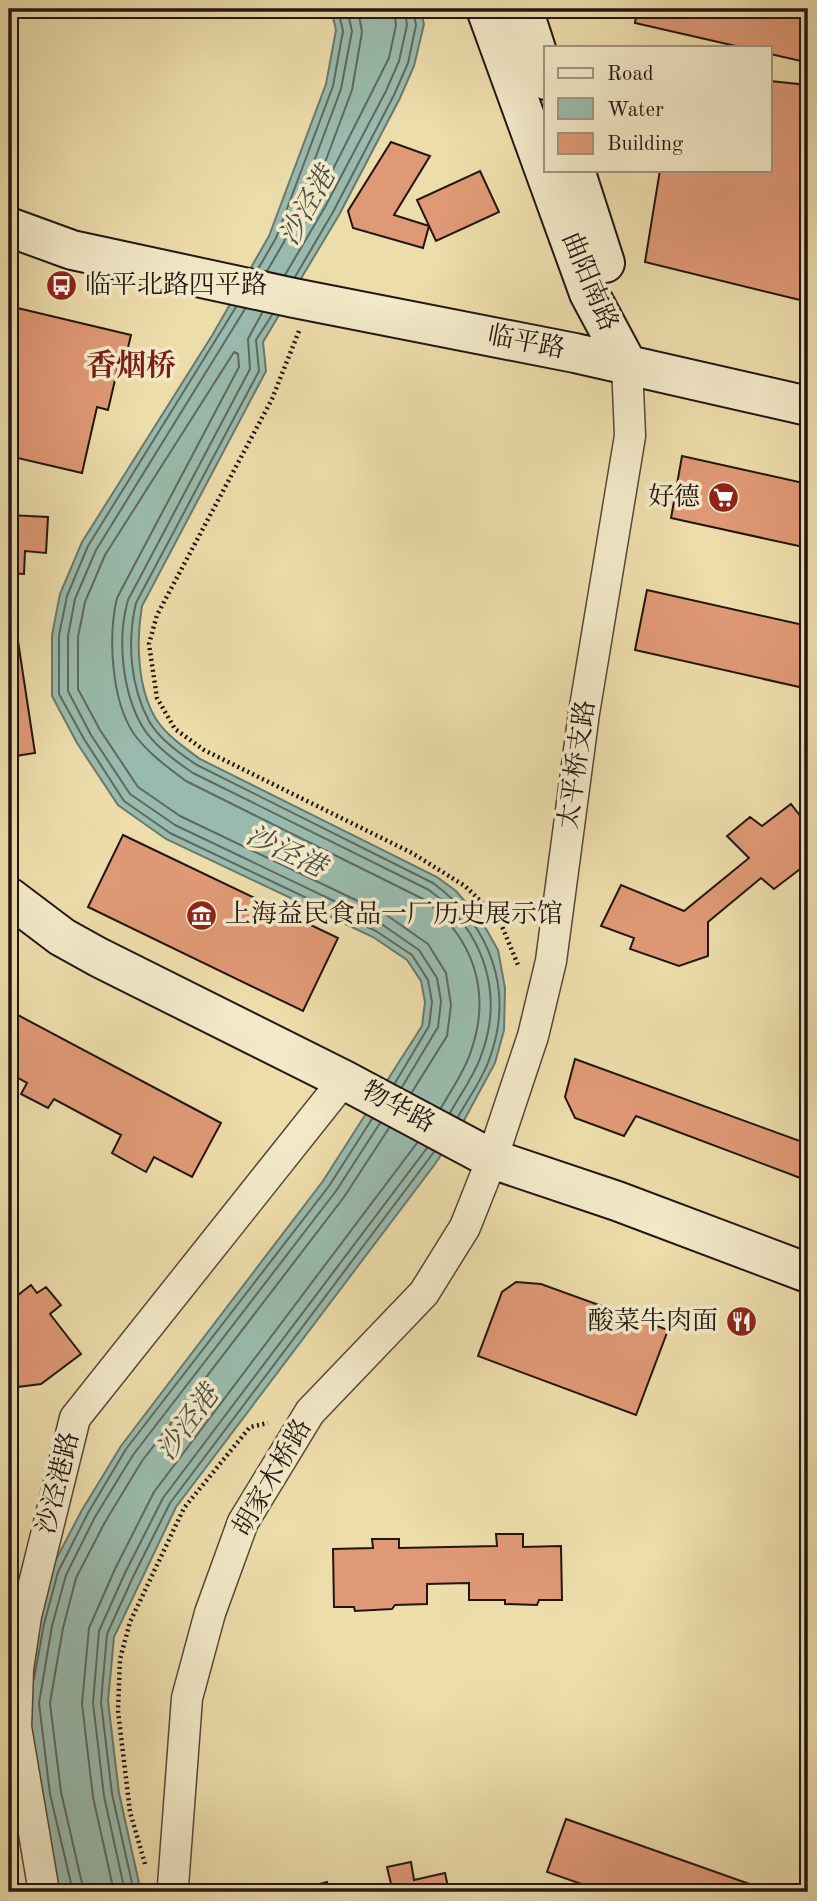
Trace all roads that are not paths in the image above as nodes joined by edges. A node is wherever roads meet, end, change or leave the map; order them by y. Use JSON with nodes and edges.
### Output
{"nodes":[{"id":1,"x":486,"y":9,"type":"edge"},
{"id":2,"x":523,"y":9,"type":"edge"},
{"id":3,"x":544,"y":74,"type":"edge"},
{"id":4,"x":544,"y":169,"type":"edge"},
{"id":5,"x":545,"y":172,"type":"edge"},
{"id":6,"x":576,"y":172,"type":"edge"},
{"id":7,"x":9,"y":227,"type":"edge"},
{"id":8,"x":627,"y":364,"type":"junction"},
{"id":9,"x":808,"y":406,"type":"edge"},
{"id":10,"x":9,"y":897,"type":"edge"},
{"id":11,"x":359,"y":1088,"type":"junction"},
{"id":12,"x":492,"y":1158,"type":"junction"},
{"id":13,"x":808,"y":1273,"type":"edge"},
{"id":14,"x":174,"y":1889,"type":"edge"},
{"id":15,"x":44,"y":1892,"type":"edge"}],
"edges":[{"from":1,"to":4,"type":"main road","name":"曲阳南路"},
{"from":2,"to":3,"type":"main road"},
{"from":5,"to":8,"type":"main road","name":"曲阳南路"},
{"from":6,"to":8,"type":"main road","name":"曲阳南路"},
{"from":7,"to":8,"type":"main road","name":"临平路"},
{"from":8,"to":9,"type":"main road","name":"临平路"},
{"from":8,"to":12,"type":"street","name":"太平桥支路"},
{"from":10,"to":11,"type":"main road","name":"物华路"},
{"from":11,"to":12,"type":"main road","name":"物华路"},
{"from":11,"to":15,"type":"street","name":"沙泾港路"},
{"from":12,"to":13,"type":"main road","name":"物华路"},
{"from":12,"to":14,"type":"street","name":"胡家木桥路"}]}
